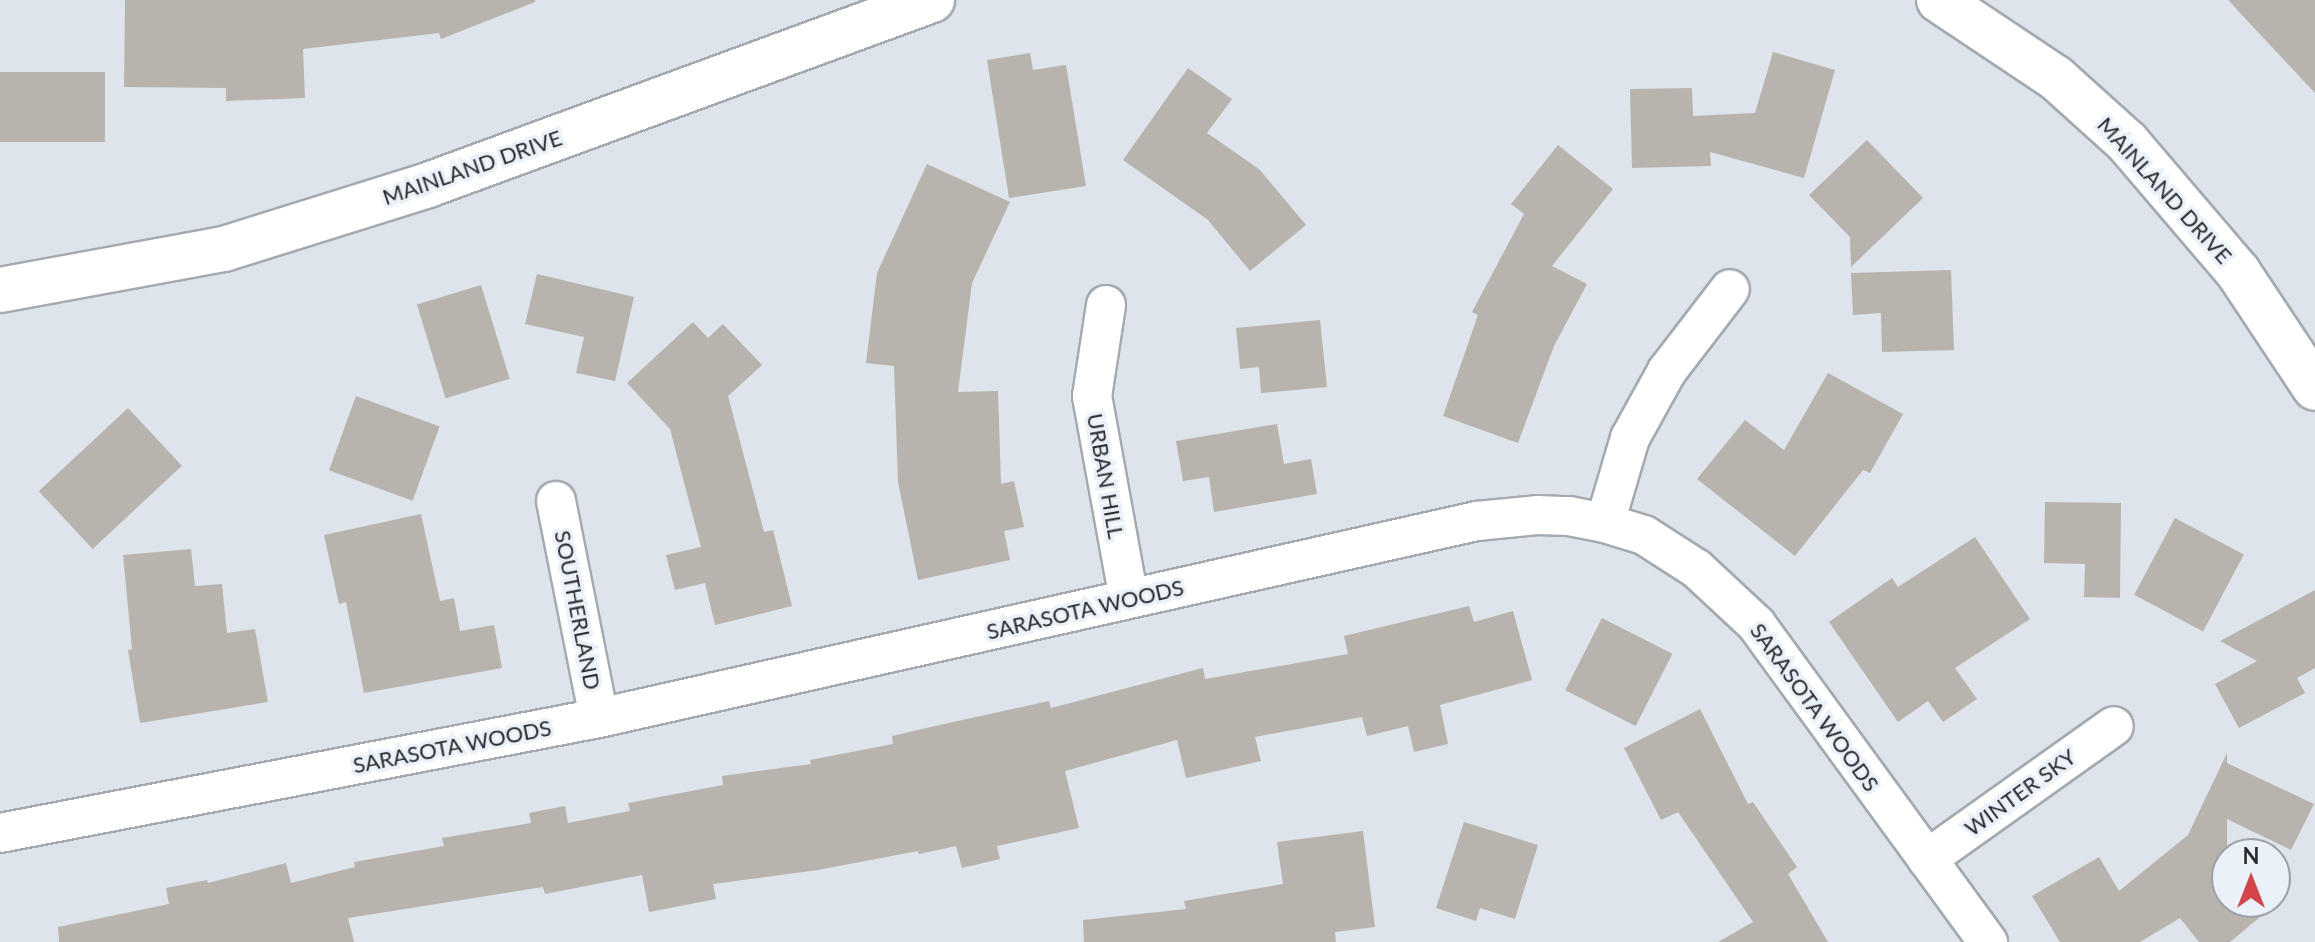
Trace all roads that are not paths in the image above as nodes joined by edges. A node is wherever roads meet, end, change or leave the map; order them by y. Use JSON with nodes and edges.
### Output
{"nodes":[{"id":1,"x":932,"y":0,"type":"edge"},
{"id":2,"x":1939,"y":0,"type":"edge"},
{"id":3,"x":1730,"y":289,"type":"dead end"},
{"id":4,"x":0,"y":290,"type":"edge"},
{"id":5,"x":1106,"y":305,"type":"dead end"},
{"id":6,"x":2315,"y":388,"type":"edge"},
{"id":7,"x":556,"y":501,"type":"dead end"},
{"id":8,"x":1605,"y":523,"type":"junction"},
{"id":9,"x":1129,"y":599,"type":"junction"},
{"id":10,"x":599,"y":718,"type":"junction"},
{"id":11,"x":2114,"y":726,"type":"dead end"},
{"id":12,"x":0,"y":833,"type":"edge"},
{"id":13,"x":1927,"y":859,"type":"junction"},
{"id":14,"x":1988,"y":942,"type":"edge"}],
"edges":[{"from":1,"to":4,"type":"main road","name":"MAINLAND DRIVE"},
{"from":2,"to":6,"type":"main road","name":"MAINLAND DRIVE"},
{"from":3,"to":8,"type":"street"},
{"from":5,"to":9,"type":"street","name":"URBAN HILL"},
{"from":7,"to":10,"type":"street","name":"SOUTHERLAND"},
{"from":8,"to":9,"type":"street","name":"SARASOTA WOODS"},
{"from":8,"to":13,"type":"street","name":"SARASOTA WOODS"},
{"from":9,"to":10,"type":"street","name":"SARASOTA WOODS"},
{"from":10,"to":12,"type":"street","name":"SARASOTA WOODS"},
{"from":11,"to":13,"type":"street","name":"WINTER SKY"},
{"from":13,"to":14,"type":"street","name":"SARASOTA WOODS"}]}
